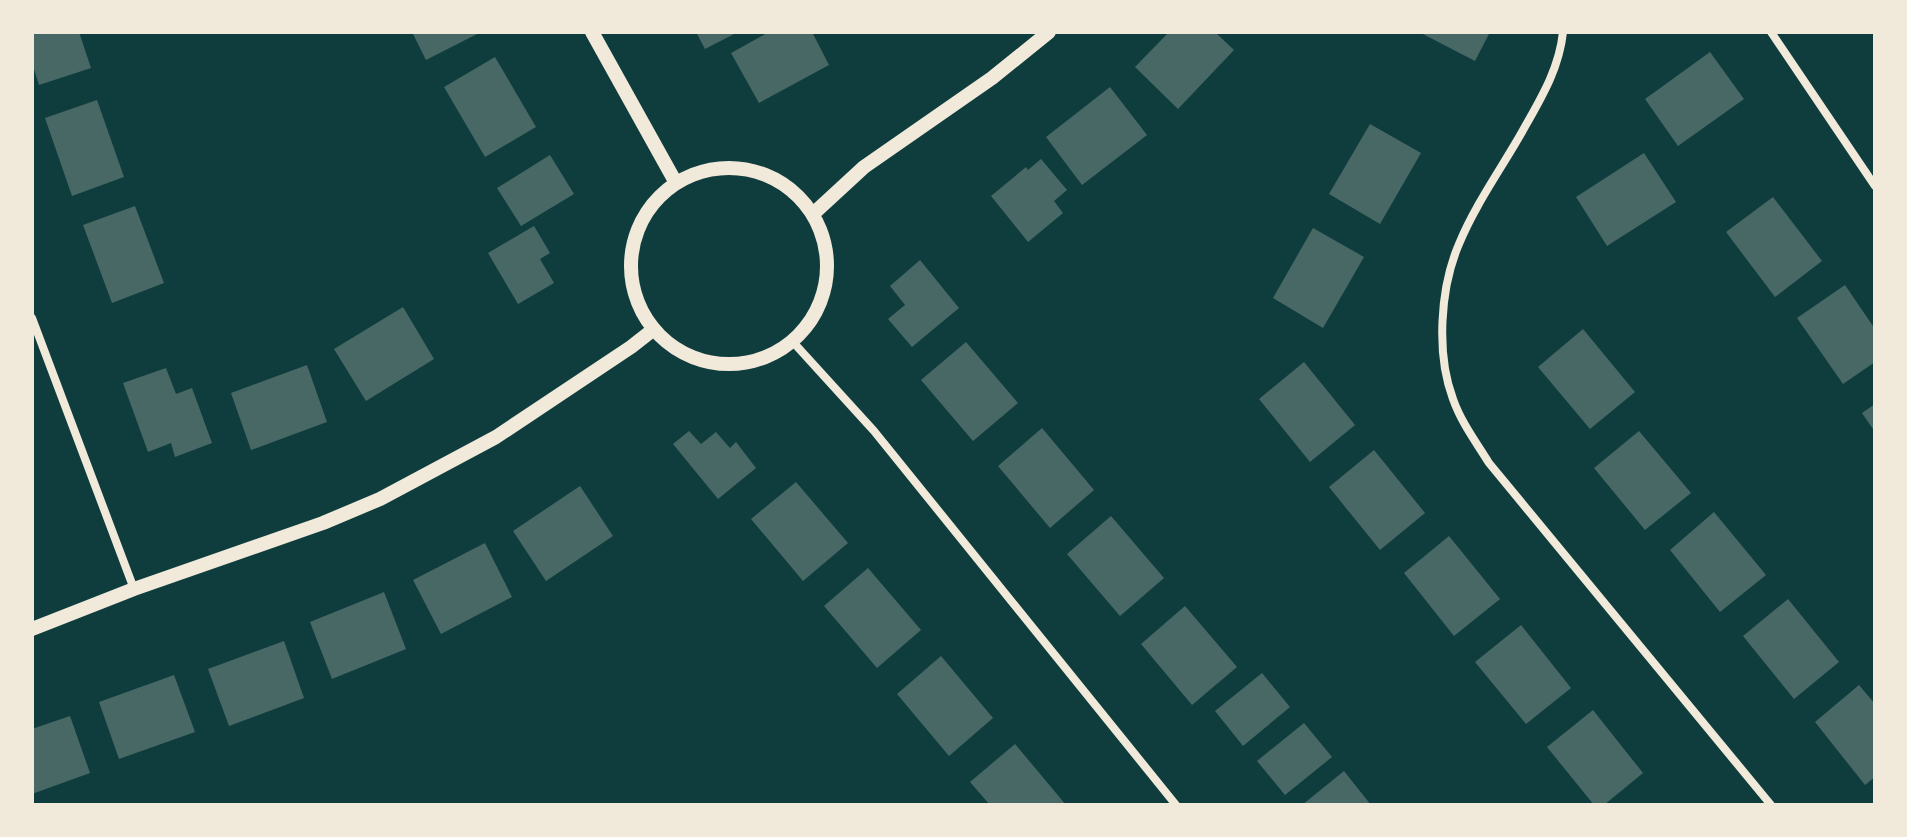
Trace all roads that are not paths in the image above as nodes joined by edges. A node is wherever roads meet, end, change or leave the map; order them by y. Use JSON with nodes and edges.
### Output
{"nodes":[{"id":1,"x":592,"y":32,"type":"edge"},
{"id":2,"x":1049,"y":32,"type":"edge"},
{"id":3,"x":1563,"y":32,"type":"edge"},
{"id":4,"x":1771,"y":32,"type":"edge"},
{"id":5,"x":676,"y":183,"type":"junction"},
{"id":6,"x":1875,"y":186,"type":"edge"},
{"id":7,"x":813,"y":214,"type":"junction"},
{"id":8,"x":32,"y":318,"type":"edge"},
{"id":9,"x":654,"y":329,"type":"junction"},
{"id":10,"x":793,"y":342,"type":"junction"},
{"id":11,"x":134,"y":589,"type":"junction"},
{"id":12,"x":32,"y":629,"type":"edge"},
{"id":13,"x":1176,"y":805,"type":"edge"},
{"id":14,"x":1771,"y":805,"type":"edge"}],
"edges":[{"from":1,"to":5,"type":"street"},
{"from":2,"to":7,"type":"street"},
{"from":3,"to":14,"type":"street"},
{"from":4,"to":6,"type":"street"},
{"from":5,"to":7,"type":"street"},
{"from":5,"to":9,"type":"street"},
{"from":7,"to":10,"type":"street"},
{"from":8,"to":11,"type":"street"},
{"from":9,"to":10,"type":"street"},
{"from":9,"to":11,"type":"street"},
{"from":10,"to":13,"type":"street"},
{"from":11,"to":12,"type":"street"}]}
